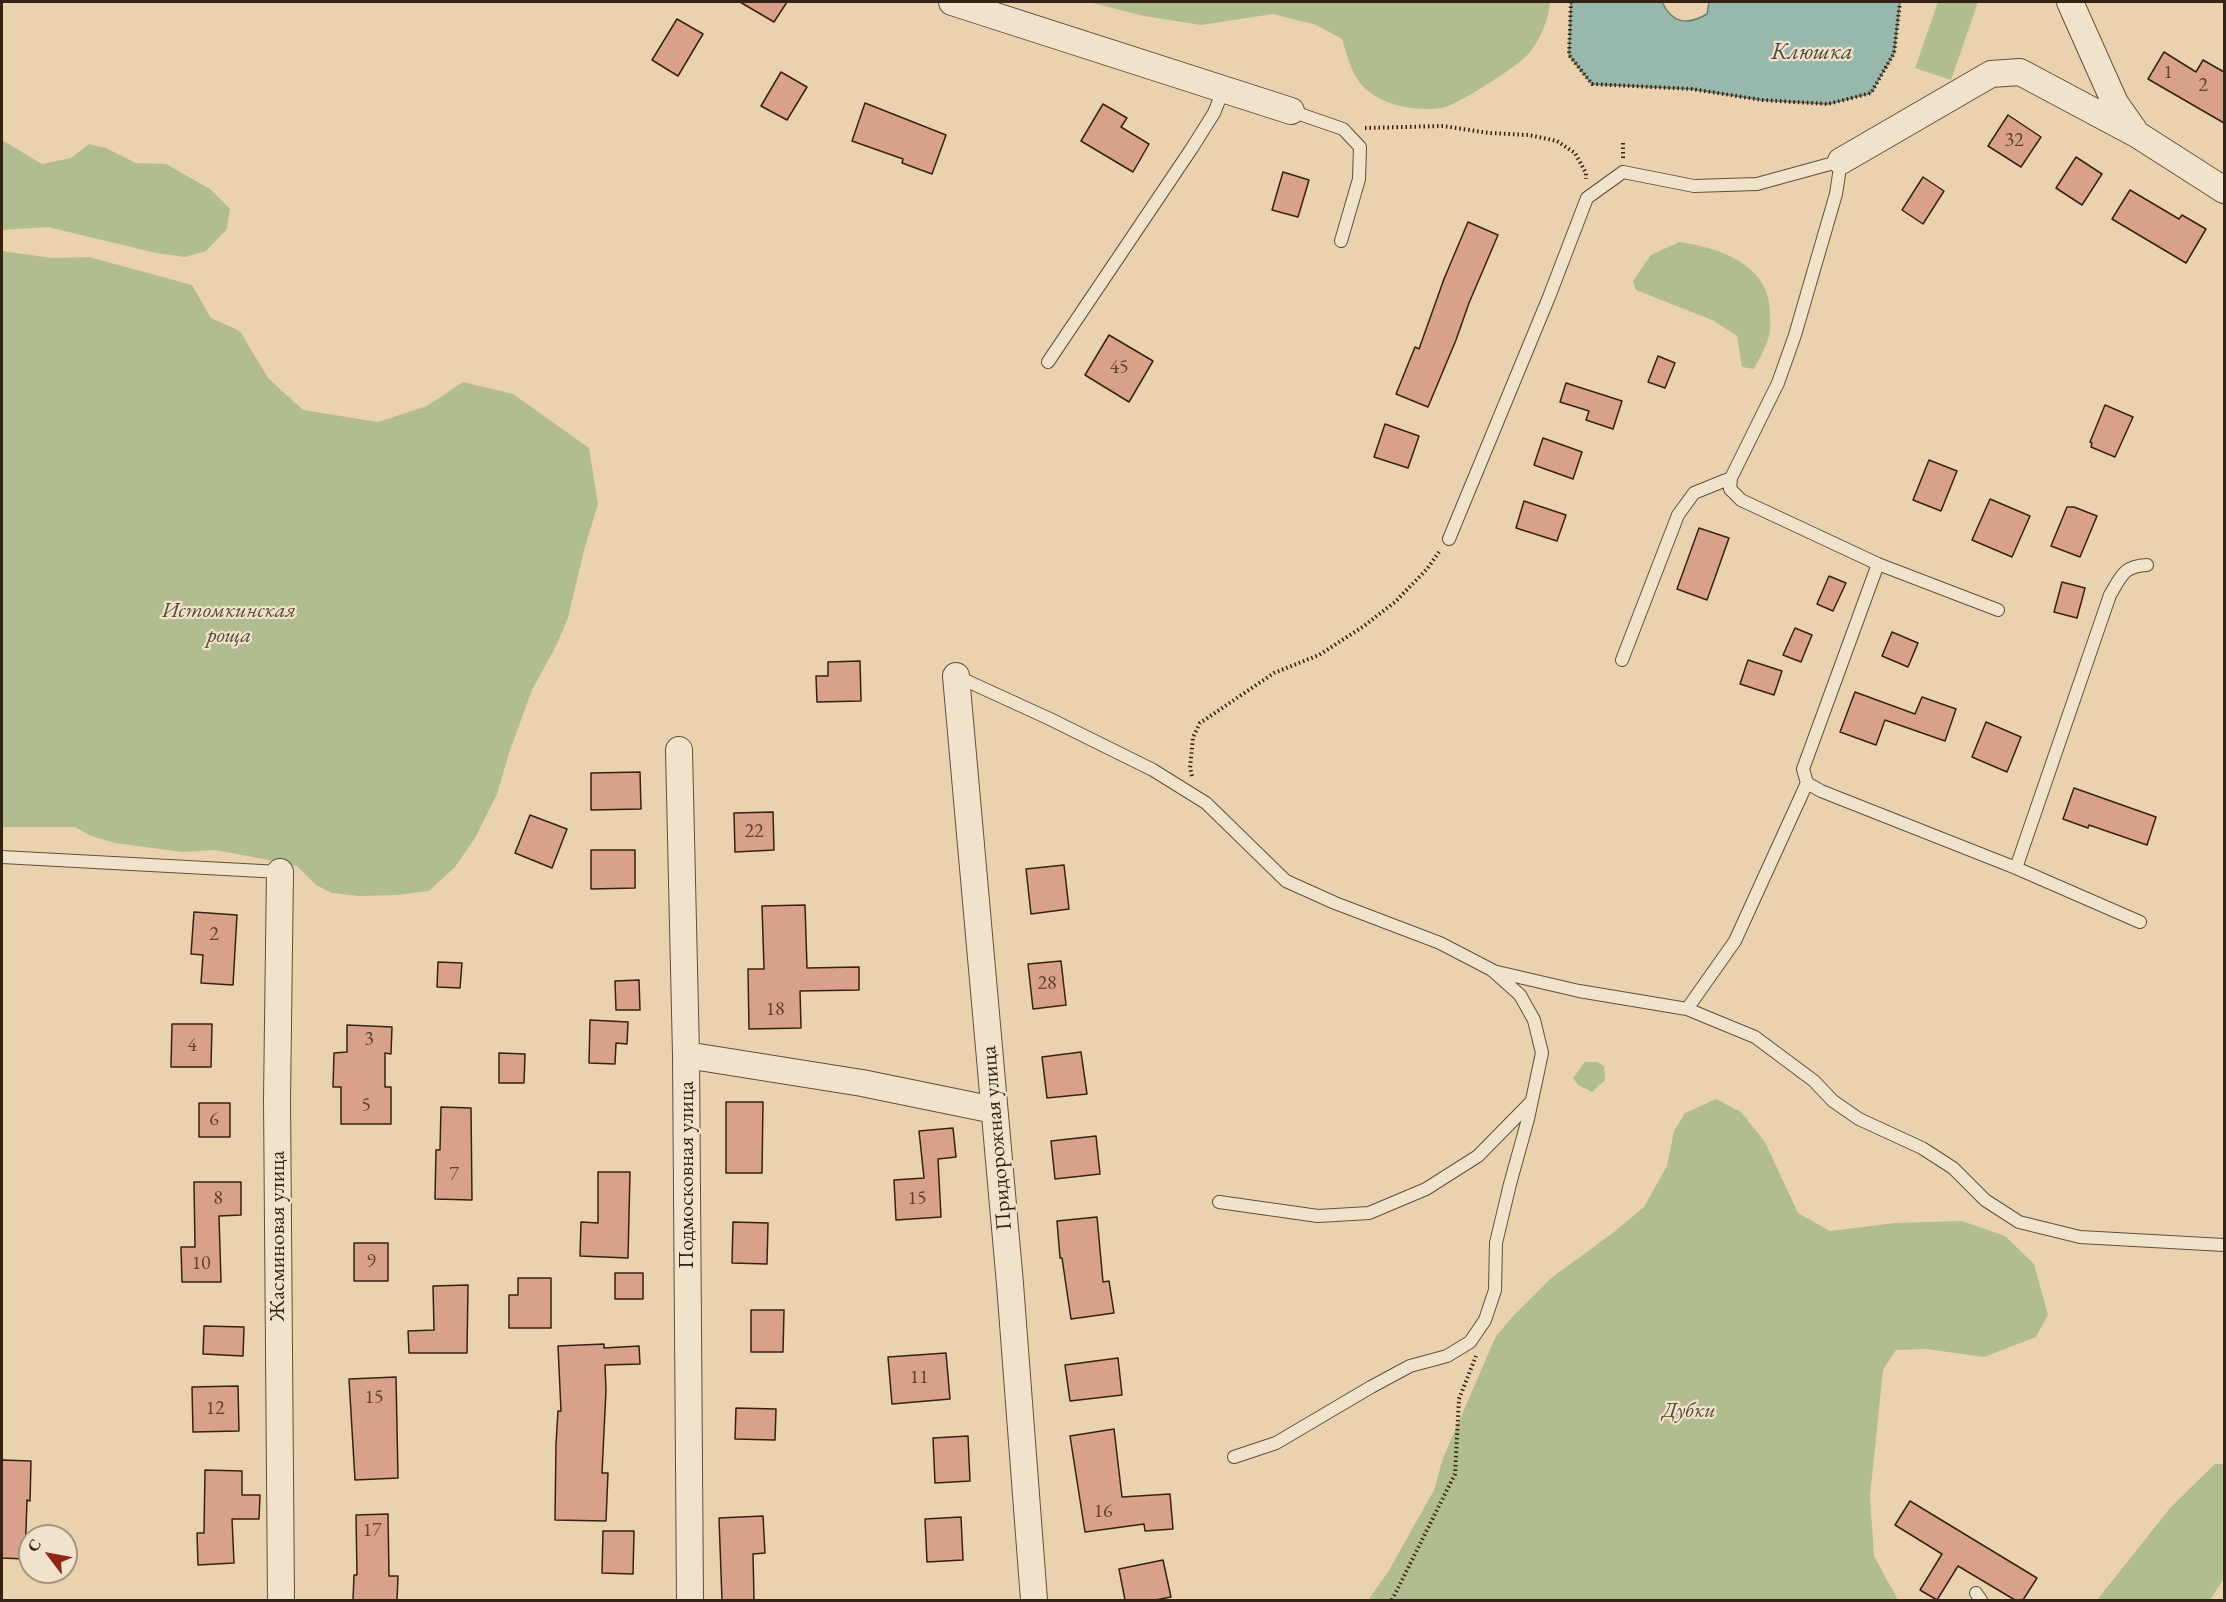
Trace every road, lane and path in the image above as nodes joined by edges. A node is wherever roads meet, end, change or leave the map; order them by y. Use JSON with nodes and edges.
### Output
{"nodes":[{"id":1,"x":952,"y":2,"type":"edge"},
{"id":2,"x":1571,"y":2,"type":"edge"},
{"id":3,"x":1900,"y":2,"type":"edge"},
{"id":4,"x":2070,"y":2,"type":"edge"},
{"id":5,"x":1224,"y":88,"type":"junction"},
{"id":6,"x":1291,"y":111,"type":"joint"},
{"id":7,"x":1343,"y":129,"type":"junction"},
{"id":8,"x":2138,"y":135,"type":"junction"},
{"id":9,"x":1841,"y":161,"type":"junction"},
{"id":10,"x":2224,"y":190,"type":"edge"},
{"id":11,"x":1587,"y":198,"type":"junction"},
{"id":12,"x":1341,"y":241,"type":"dead end"},
{"id":13,"x":1048,"y":362,"type":"dead end"},
{"id":14,"x":1731,"y":478,"type":"junction"},
{"id":15,"x":1449,"y":539,"type":"joint"},
{"id":16,"x":1878,"y":564,"type":"junction"},
{"id":17,"x":2147,"y":565,"type":"dead end"},
{"id":18,"x":1998,"y":610,"type":"dead end"},
{"id":19,"x":1622,"y":660,"type":"dead end"},
{"id":20,"x":956,"y":676,"type":"joint"},
{"id":21,"x":679,"y":750,"type":"dead end"},
{"id":22,"x":1807,"y":783,"type":"junction"},
{"id":23,"x":1197,"y":797,"type":"junction"},
{"id":24,"x":2,"y":856,"type":"edge"},
{"id":25,"x":2016,"y":868,"type":"junction"},
{"id":26,"x":280,"y":872,"type":"joint"},
{"id":27,"x":2140,"y":922,"type":"dead end"},
{"id":28,"x":1492,"y":970,"type":"junction"},
{"id":29,"x":1687,"y":1009,"type":"junction"},
{"id":30,"x":686,"y":1055,"type":"junction"},
{"id":31,"x":1532,"y":1102,"type":"junction"},
{"id":32,"x":994,"y":1110,"type":"junction"},
{"id":33,"x":1219,"y":1202,"type":"dead end"},
{"id":34,"x":2224,"y":1245,"type":"edge"},
{"id":35,"x":1485,"y":1320,"type":"junction"},
{"id":36,"x":1234,"y":1456,"type":"dead end"},
{"id":37,"x":281,"y":1600,"type":"edge"},
{"id":38,"x":690,"y":1600,"type":"edge"},
{"id":39,"x":1034,"y":1600,"type":"edge"},
{"id":40,"x":1392,"y":1600,"type":"edge"}],
"edges":[{"from":1,"to":5,"type":"street"},
{"from":2,"to":3,"type":"path"},
{"from":4,"to":8,"type":"street"},
{"from":5,"to":6,"type":"street"},
{"from":5,"to":13,"type":"lane"},
{"from":6,"to":7,"type":"lane"},
{"from":7,"to":11,"type":"path"},
{"from":7,"to":12,"type":"lane"},
{"from":8,"to":9,"type":"street"},
{"from":8,"to":10,"type":"street"},
{"from":9,"to":11,"type":"lane"},
{"from":9,"to":14,"type":"lane"},
{"from":11,"to":15,"type":"lane"},
{"from":14,"to":16,"type":"lane"},
{"from":14,"to":19,"type":"lane"},
{"from":15,"to":23,"type":"path"},
{"from":16,"to":18,"type":"lane"},
{"from":16,"to":22,"type":"lane"},
{"from":17,"to":25,"type":"lane"},
{"from":20,"to":23,"type":"lane"},
{"from":20,"to":32,"type":"street","name":"Придорожная улица"},
{"from":21,"to":30,"type":"street","name":"Подмосковная улица"},
{"from":22,"to":25,"type":"lane"},
{"from":22,"to":29,"type":"lane"},
{"from":23,"to":28,"type":"lane"},
{"from":24,"to":26,"type":"lane"},
{"from":25,"to":27,"type":"lane"},
{"from":26,"to":37,"type":"street","name":"Жасминовая улица"},
{"from":28,"to":29,"type":"lane"},
{"from":28,"to":31,"type":"lane"},
{"from":29,"to":34,"type":"lane"},
{"from":30,"to":32,"type":"street"},
{"from":30,"to":38,"type":"street","name":"Подмосковная улица"},
{"from":31,"to":33,"type":"lane"},
{"from":31,"to":35,"type":"lane"},
{"from":32,"to":39,"type":"street","name":"Придорожная улица"},
{"from":35,"to":36,"type":"lane"},
{"from":35,"to":40,"type":"path"}]}
